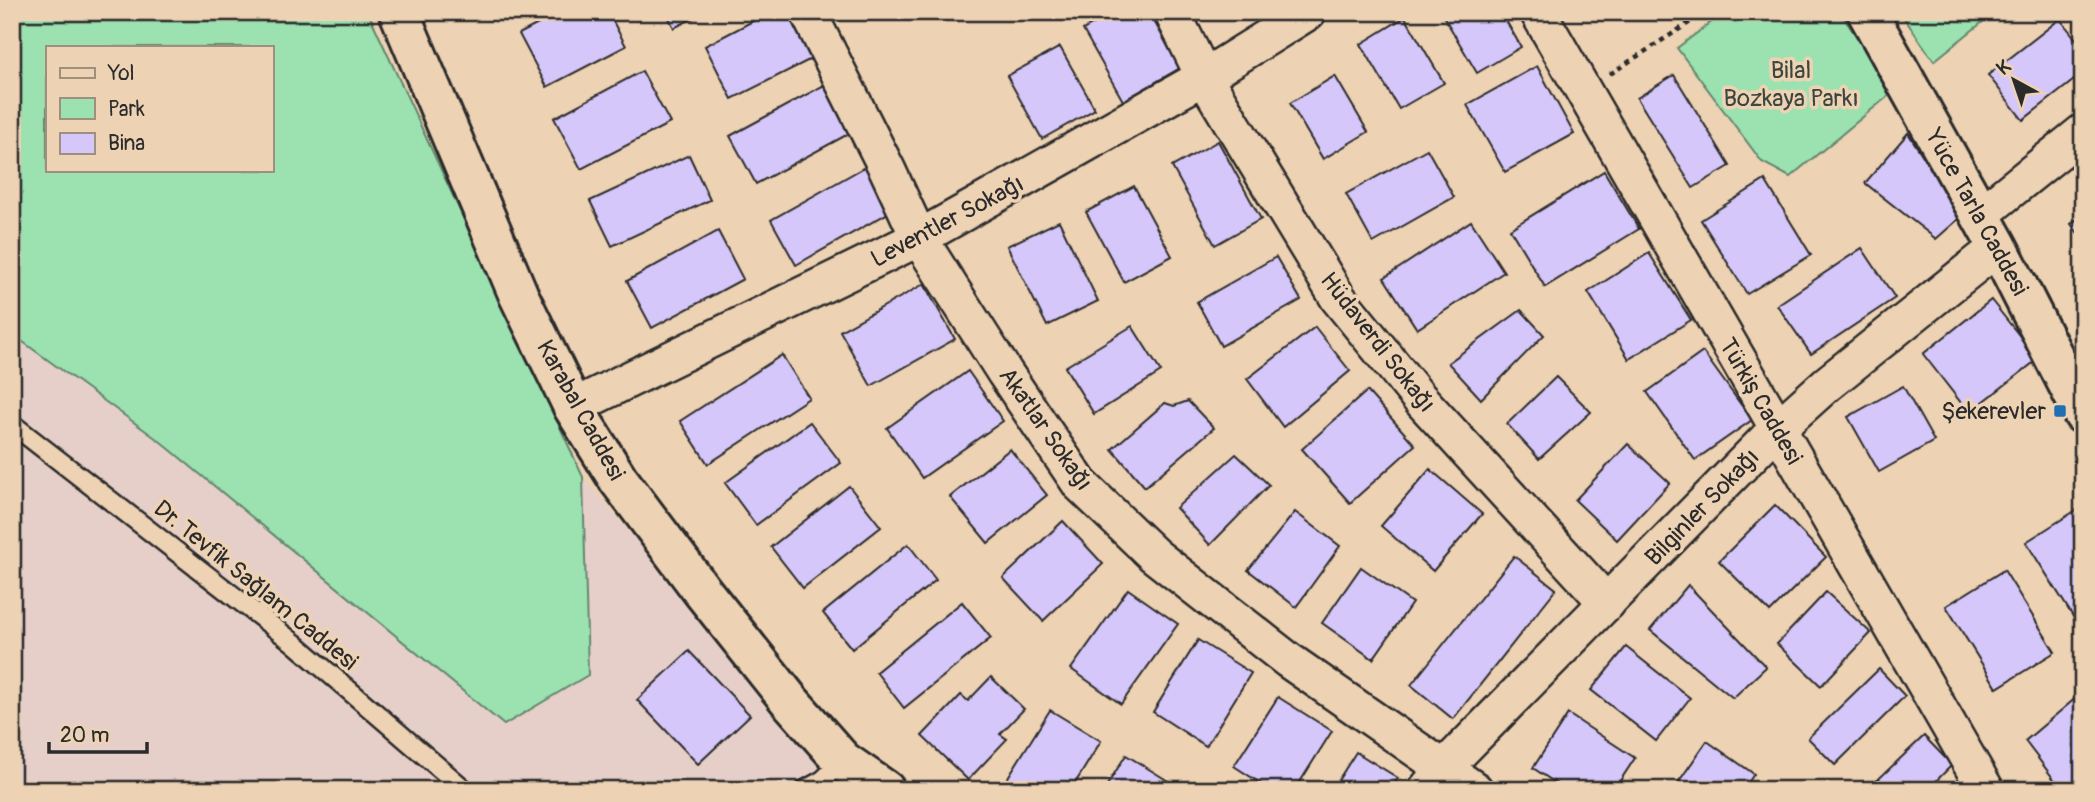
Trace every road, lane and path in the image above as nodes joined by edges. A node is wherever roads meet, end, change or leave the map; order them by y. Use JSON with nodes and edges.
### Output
{"nodes":[{"id":1,"x":398,"y":12,"type":"edge"},
{"id":2,"x":808,"y":12,"type":"edge"},
{"id":3,"x":1172,"y":12,"type":"edge"},
{"id":4,"x":1308,"y":12,"type":"edge"},
{"id":5,"x":1538,"y":12,"type":"edge"},
{"id":6,"x":1706,"y":12,"type":"edge"},
{"id":7,"x":1867,"y":12,"type":"edge"},
{"id":8,"x":1204,"y":77,"type":"junction"},
{"id":9,"x":1583,"y":91,"type":"junction"},
{"id":10,"x":2083,"y":132,"type":"edge"},
{"id":11,"x":1989,"y":231,"type":"junction"},
{"id":12,"x":919,"y":238,"type":"junction"},
{"id":13,"x":2080,"y":404,"type":"edge"},
{"id":14,"x":573,"y":407,"type":"junction"},
{"id":15,"x":12,"y":424,"type":"edge"},
{"id":16,"x":1777,"y":429,"type":"junction"},
{"id":17,"x":1607,"y":603,"type":"junction"},
{"id":18,"x":843,"y":761,"type":"junction"},
{"id":19,"x":1435,"y":779,"type":"edge"},
{"id":20,"x":466,"y":790,"type":"edge"},
{"id":21,"x":805,"y":790,"type":"edge"},
{"id":22,"x":885,"y":790,"type":"edge"},
{"id":23,"x":1475,"y":790,"type":"edge"},
{"id":24,"x":1986,"y":790,"type":"edge"}],
"edges":[{"from":1,"to":14,"type":"street","name":"Karabal Caddesi"},
{"from":2,"to":12,"type":"street","name":"Akatlar Sokağı"},
{"from":3,"to":8,"type":"street","name":"Hüdaverdi Sokağı"},
{"from":4,"to":8,"type":"street","name":"Leventler Sokağı"},
{"from":5,"to":9,"type":"street","name":"Türkiş Caddesi"},
{"from":6,"to":9,"type":"path"},
{"from":7,"to":11,"type":"street","name":"Yüce Tarla Caddesi"},
{"from":8,"to":12,"type":"street","name":"Leventler Sokağı"},
{"from":8,"to":17,"type":"street","name":"Hüdaverdi Sokağı"},
{"from":9,"to":16,"type":"street","name":"Türkiş Caddesi"},
{"from":10,"to":11,"type":"street","name":"Bilginler Sokağı"},
{"from":11,"to":13,"type":"street","name":"Yüce Tarla Caddesi"},
{"from":11,"to":16,"type":"street","name":"Bilginler Sokağı"},
{"from":12,"to":14,"type":"street","name":"Leventler Sokağı"},
{"from":12,"to":19,"type":"street","name":"Akatlar Sokağı"},
{"from":14,"to":18,"type":"street","name":"Karabal Caddesi"},
{"from":15,"to":20,"type":"lane","name":"Dr. Tevfik Sağlam Caddesi"},
{"from":16,"to":17,"type":"street","name":"Bilginler Sokağı"},
{"from":16,"to":24,"type":"street","name":"Türkiş Caddesi"},
{"from":17,"to":19,"type":"street","name":"Bilginler Sokağı"},
{"from":18,"to":21,"type":"lane"},
{"from":18,"to":22,"type":"street","name":"Karabal Caddesi"},
{"from":19,"to":23,"type":"street","name":"Akatlar Sokağı"}]}
